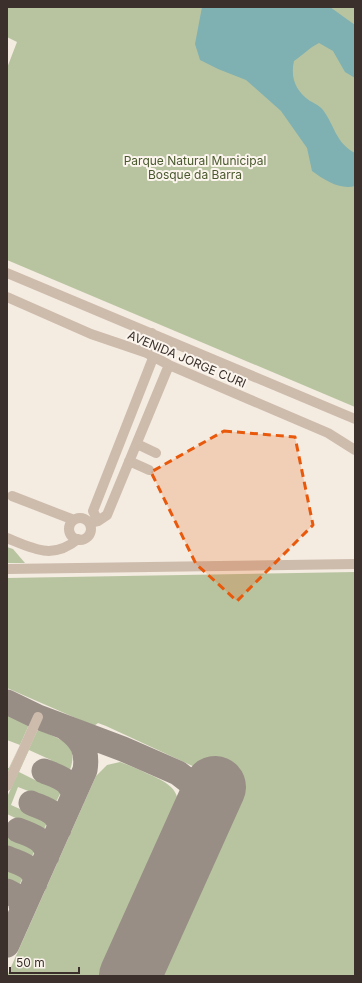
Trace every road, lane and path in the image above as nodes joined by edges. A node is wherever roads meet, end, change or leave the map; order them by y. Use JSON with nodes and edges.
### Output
{"nodes":[{"id":1,"x":7,"y":273,"type":"edge"},
{"id":2,"x":7,"y":297,"type":"edge"},
{"id":3,"x":152,"y":333,"type":"junction"},
{"id":4,"x":150,"y":355,"type":"junction"},
{"id":5,"x":169,"y":365,"type":"junction"},
{"id":6,"x":355,"y":419,"type":"edge"},
{"id":7,"x":137,"y":444,"type":"junction"},
{"id":8,"x":355,"y":450,"type":"edge"},
{"id":9,"x":156,"y":452,"type":"dead end"},
{"id":10,"x":129,"y":461,"type":"junction"},
{"id":11,"x":149,"y":470,"type":"dead end"},
{"id":12,"x":12,"y":496,"type":"dead end"},
{"id":13,"x":74,"y":520,"type":"junction"},
{"id":14,"x":93,"y":522,"type":"junction"},
{"id":15,"x":7,"y":538,"type":"edge"},
{"id":16,"x":78,"y":539,"type":"junction"},
{"id":17,"x":355,"y":564,"type":"edge"},
{"id":18,"x":7,"y":568,"type":"edge"},
{"id":19,"x":38,"y":717,"type":"dead end"},
{"id":20,"x":7,"y":786,"type":"edge"}],
"edges":[{"from":1,"to":3,"type":"street","name":"AVENIDA JORGE CURI"},
{"from":2,"to":4,"type":"street","name":"AVENIDA JORGE CURI"},
{"from":3,"to":4,"type":"street"},
{"from":3,"to":6,"type":"street","name":"AVENIDA JORGE CURI"},
{"from":4,"to":5,"type":"street","name":"AVENIDA JORGE CURI"},
{"from":4,"to":14,"type":"street"},
{"from":5,"to":7,"type":"street"},
{"from":5,"to":8,"type":"street","name":"AVENIDA JORGE CURI"},
{"from":7,"to":9,"type":"street"},
{"from":7,"to":10,"type":"street"},
{"from":10,"to":11,"type":"street"},
{"from":10,"to":14,"type":"street"},
{"from":12,"to":13,"type":"street"},
{"from":13,"to":14,"type":"street"},
{"from":13,"to":16,"type":"street"},
{"from":14,"to":16,"type":"street"},
{"from":15,"to":16,"type":"street"},
{"from":17,"to":18,"type":"street"},
{"from":19,"to":20,"type":"street"}]}
